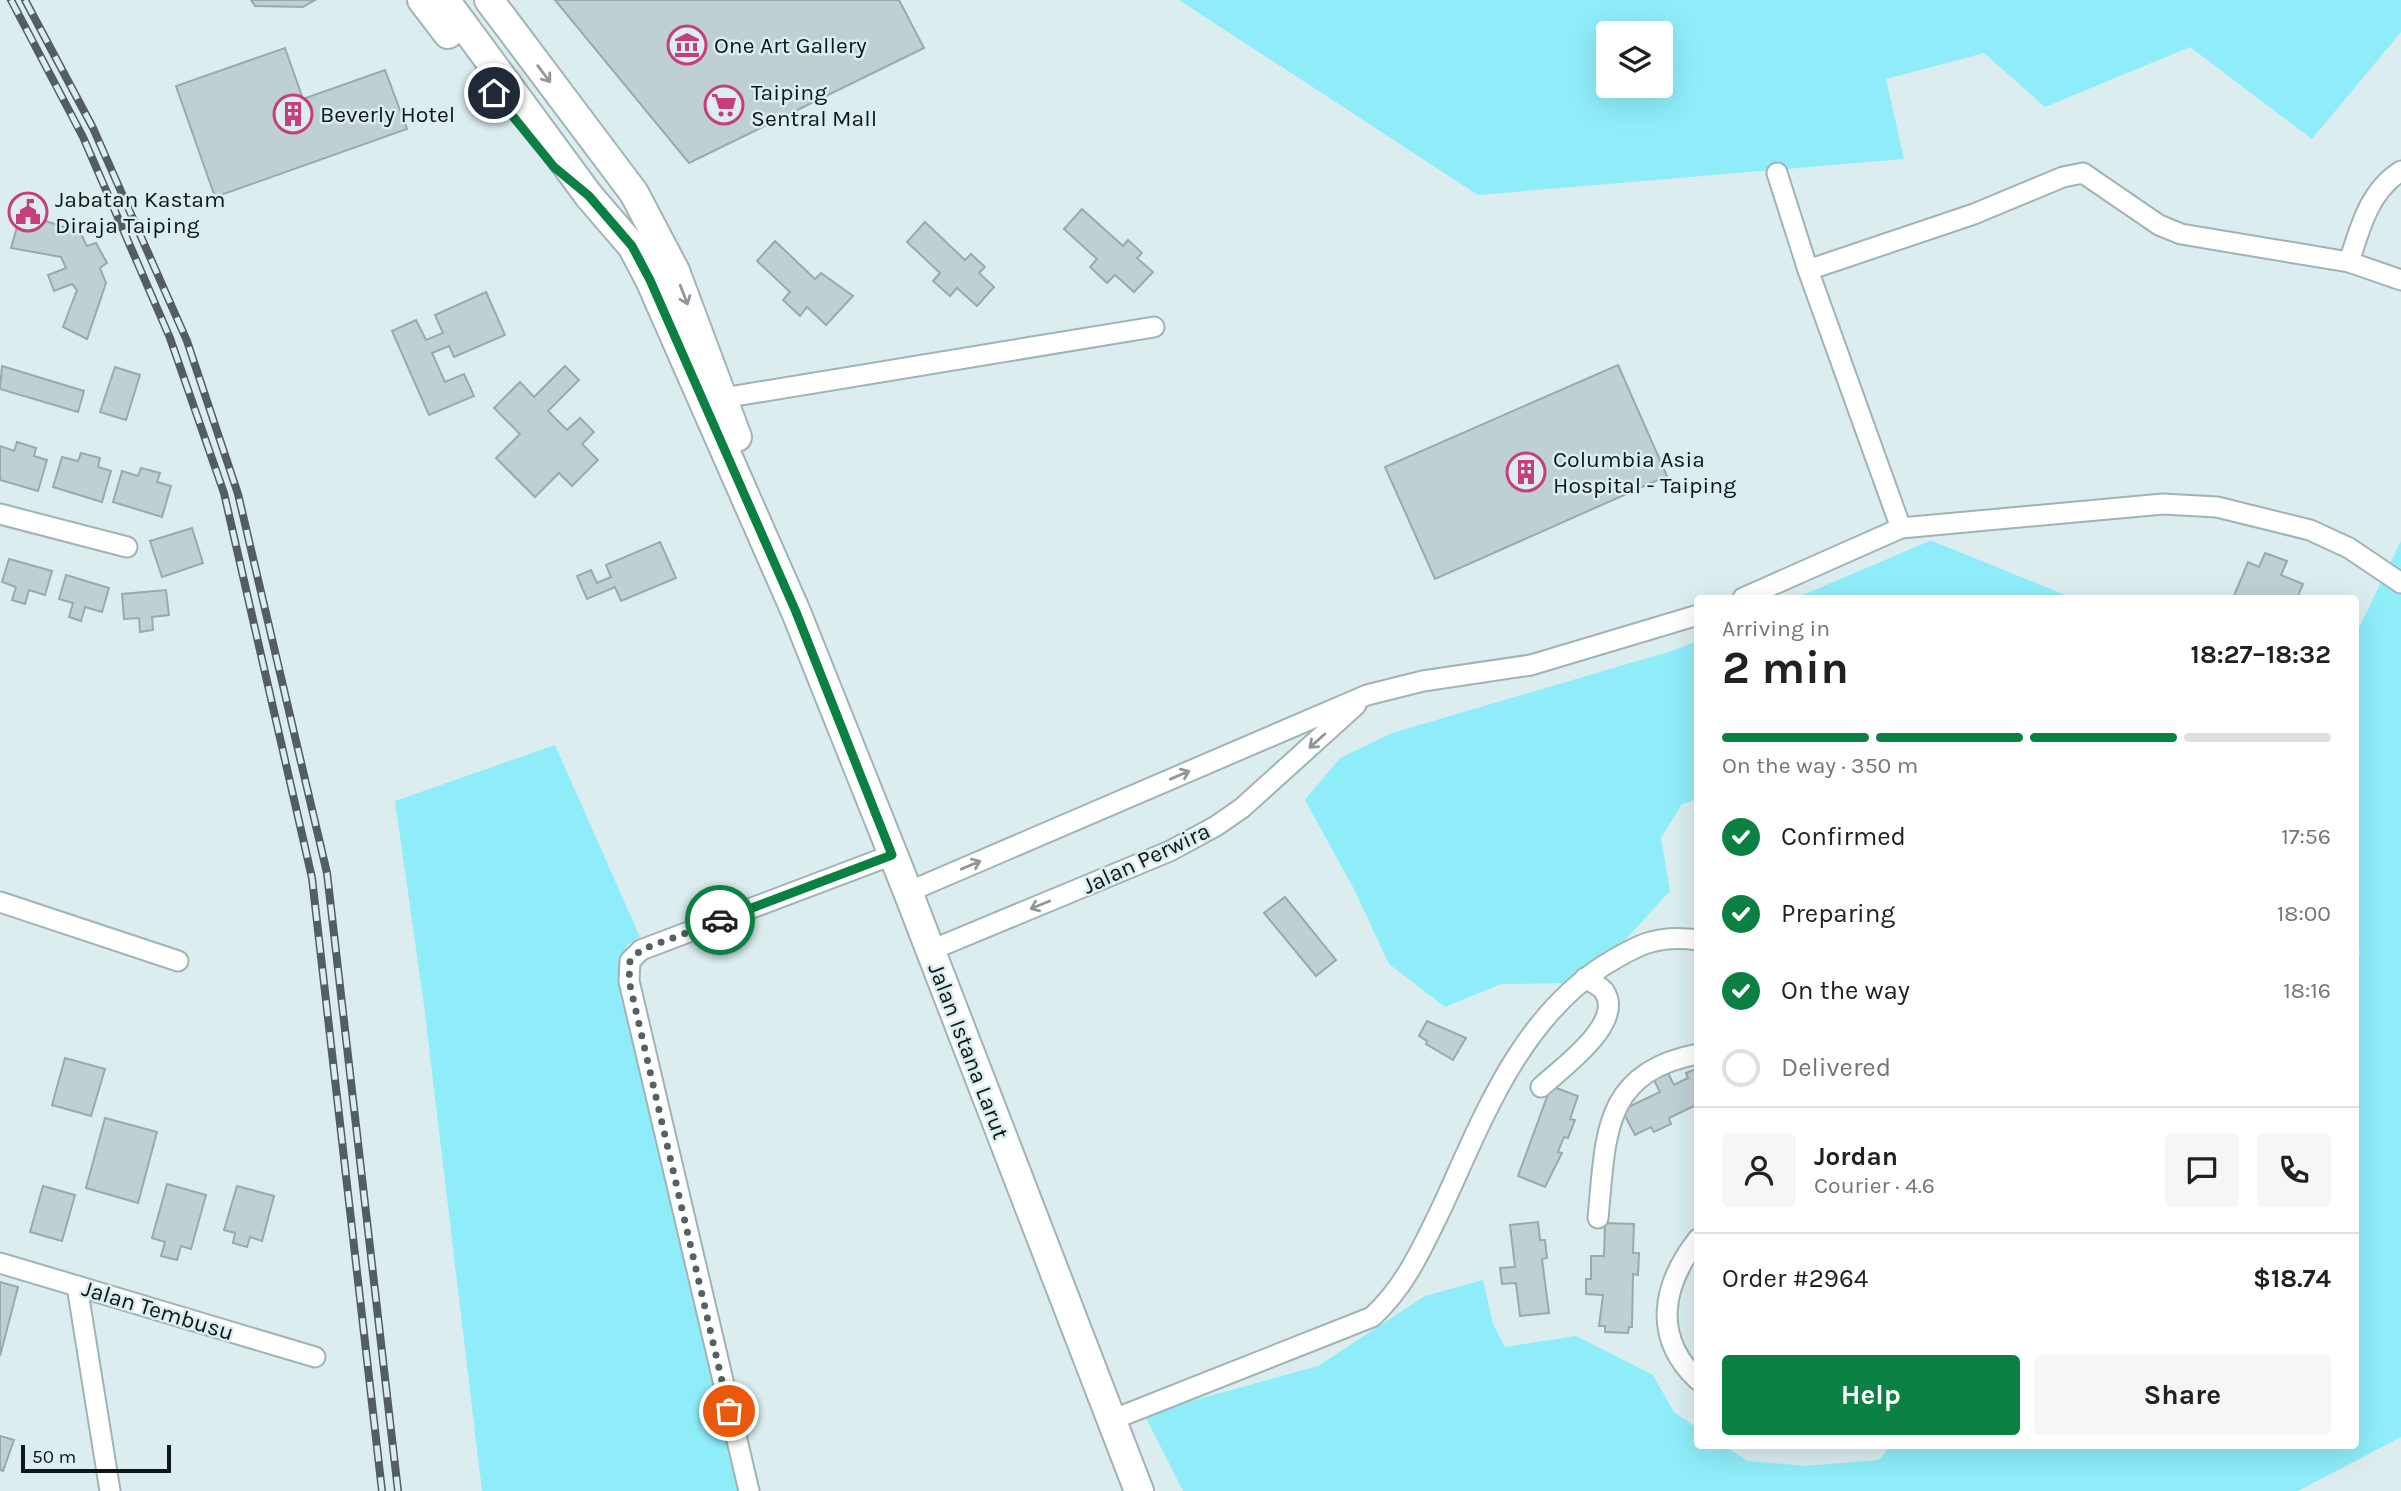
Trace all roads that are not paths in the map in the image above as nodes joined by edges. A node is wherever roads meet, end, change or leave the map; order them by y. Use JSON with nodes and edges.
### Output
{"nodes":[{"id":1,"x":422,"y":0,"type":"edge"},
{"id":2,"x":444,"y":0,"type":"edge"},
{"id":3,"x":489,"y":0,"type":"edge"},
{"id":4,"x":2401,"y":171,"type":"edge"},
{"id":5,"x":1777,"y":173,"type":"dead end"},
{"id":6,"x":589,"y":196,"type":"junction"},
{"id":7,"x":2349,"y":262,"type":"junction"},
{"id":8,"x":1808,"y":270,"type":"junction"},
{"id":9,"x":2401,"y":280,"type":"edge"},
{"id":10,"x":1154,"y":327,"type":"dead end"},
{"id":11,"x":723,"y":398,"type":"junction"},
{"id":12,"x":0,"y":514,"type":"edge"},
{"id":13,"x":1901,"y":528,"type":"junction"},
{"id":14,"x":127,"y":547,"type":"dead end"},
{"id":15,"x":2401,"y":583,"type":"edge"},
{"id":16,"x":1750,"y":595,"type":"edge"},
{"id":17,"x":796,"y":612,"type":"junction"},
{"id":18,"x":1694,"y":616,"type":"edge"},
{"id":19,"x":1367,"y":695,"type":"junction"},
{"id":20,"x":892,"y":855,"type":"junction"},
{"id":21,"x":908,"y":892,"type":"junction"},
{"id":22,"x":0,"y":902,"type":"edge"},
{"id":23,"x":1694,"y":939,"type":"edge"},
{"id":24,"x":929,"y":951,"type":"junction"},
{"id":25,"x":178,"y":961,"type":"dead end"},
{"id":26,"x":1585,"y":978,"type":"junction"},
{"id":27,"x":1694,"y":1055,"type":"edge"},
{"id":28,"x":1541,"y":1087,"type":"dead end"},
{"id":29,"x":1598,"y":1218,"type":"dead end"},
{"id":30,"x":1694,"y":1244,"type":"edge"},
{"id":31,"x":0,"y":1264,"type":"edge"},
{"id":32,"x":77,"y":1286,"type":"junction"},
{"id":33,"x":315,"y":1357,"type":"dead end"},
{"id":34,"x":1694,"y":1375,"type":"edge"},
{"id":35,"x":1114,"y":1419,"type":"junction"},
{"id":36,"x":110,"y":1491,"type":"edge"},
{"id":37,"x":749,"y":1491,"type":"edge"},
{"id":38,"x":1139,"y":1491,"type":"edge"}],
"edges":[{"from":1,"to":6,"type":"main road","name":"Jalan Istana Larut"},
{"from":2,"to":6,"type":"main road","name":"Jalan Istana Larut"},
{"from":3,"to":11,"type":"main road","name":"Jalan Istana Larut","one_way":true},
{"from":4,"to":7,"type":"street"},
{"from":5,"to":8,"type":"street"},
{"from":6,"to":17,"type":"main road","name":"Jalan Istana Larut"},
{"from":7,"to":8,"type":"street"},
{"from":7,"to":9,"type":"street"},
{"from":8,"to":13,"type":"street"},
{"from":10,"to":11,"type":"street"},
{"from":11,"to":17,"type":"main road","name":"Jalan Istana Larut"},
{"from":12,"to":14,"type":"street"},
{"from":13,"to":15,"type":"street"},
{"from":13,"to":16,"type":"street"},
{"from":17,"to":20,"type":"main road","name":"Jalan Istana Larut"},
{"from":18,"to":19,"type":"street","name":"Jalan Perwira"},
{"from":21,"to":19,"type":"street","name":"Jalan Perwira","one_way":true},
{"from":19,"to":24,"type":"street","name":"Jalan Perwira","one_way":true},
{"from":20,"to":21,"type":"main road","name":"Jalan Istana Larut"},
{"from":20,"to":37,"type":"street"},
{"from":21,"to":24,"type":"main road","name":"Jalan Istana Larut"},
{"from":22,"to":25,"type":"street"},
{"from":23,"to":26,"type":"street"},
{"from":24,"to":35,"type":"main road","name":"Jalan Istana Larut"},
{"from":26,"to":28,"type":"street"},
{"from":26,"to":35,"type":"street"},
{"from":27,"to":29,"type":"street"},
{"from":30,"to":34,"type":"street"},
{"from":31,"to":32,"type":"street","name":"Jalan Tembusu"},
{"from":32,"to":33,"type":"street","name":"Jalan Tembusu"},
{"from":32,"to":36,"type":"street"},
{"from":35,"to":38,"type":"main road","name":"Jalan Istana Larut"}]}
